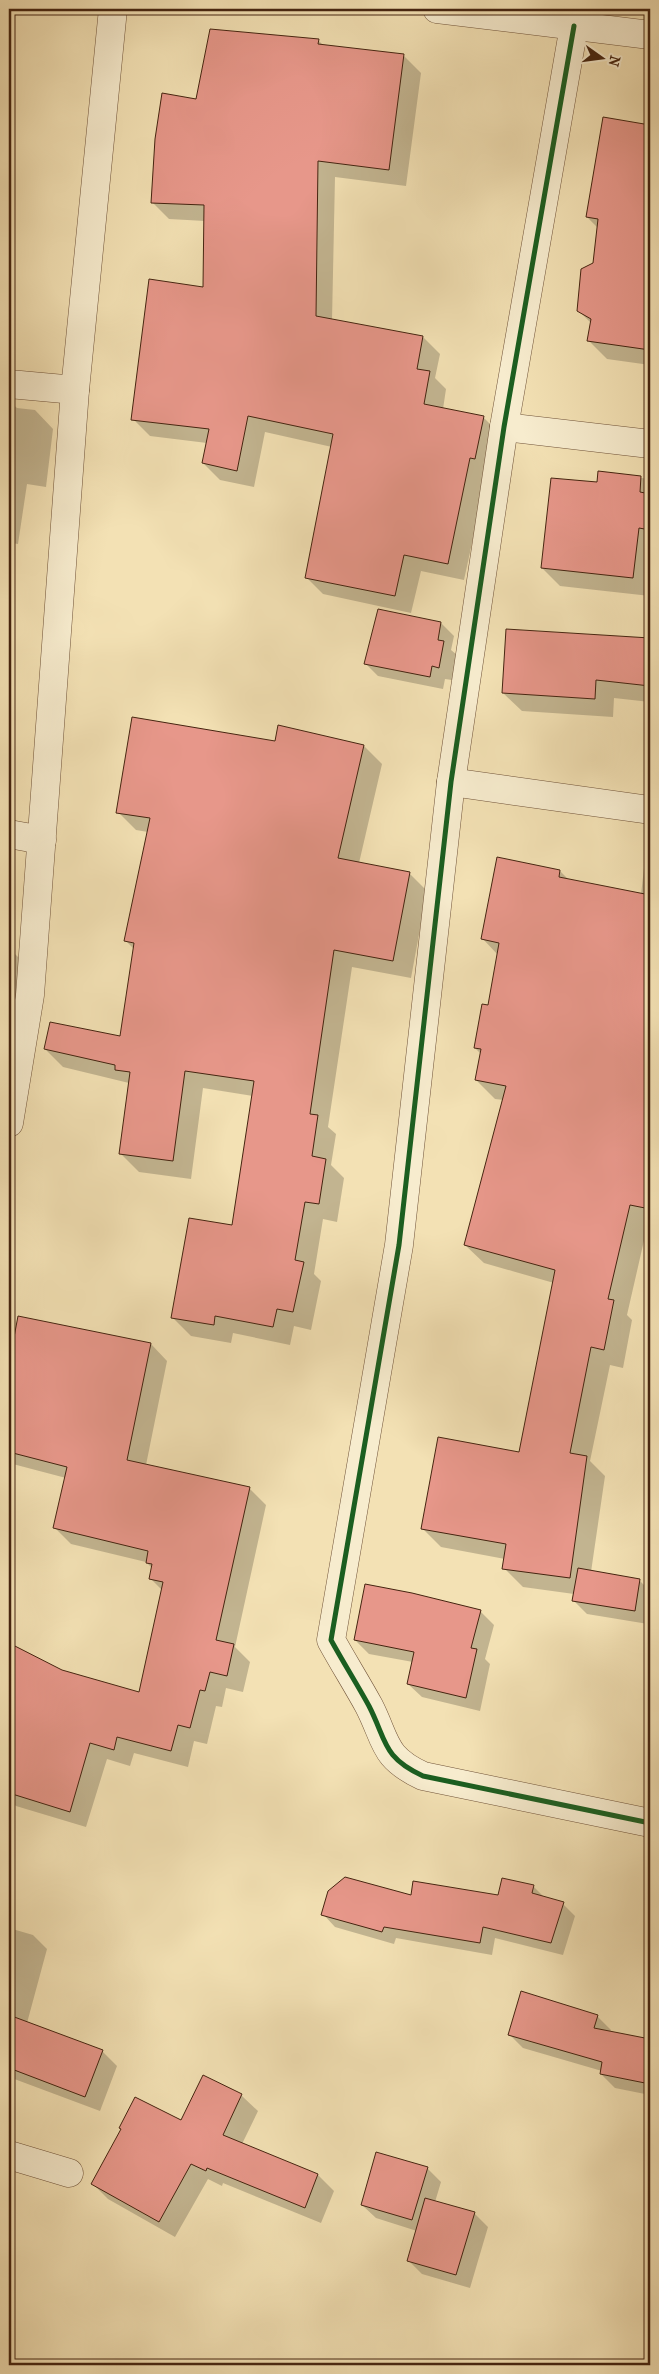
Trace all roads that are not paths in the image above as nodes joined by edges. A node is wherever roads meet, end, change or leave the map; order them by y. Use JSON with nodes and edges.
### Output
{"nodes":[{"id":1,"x":113,"y":9,"type":"edge"},
{"id":2,"x":437,"y":9,"type":"edge"},
{"id":3,"x":574,"y":26,"type":"junction"},
{"id":4,"x":650,"y":35,"type":"edge"},
{"id":5,"x":9,"y":384,"type":"edge"},
{"id":6,"x":75,"y":390,"type":"junction"},
{"id":7,"x":504,"y":427,"type":"junction"},
{"id":8,"x":650,"y":444,"type":"edge"},
{"id":9,"x":451,"y":782,"type":"junction"},
{"id":10,"x":650,"y":810,"type":"edge"},
{"id":11,"x":9,"y":834,"type":"edge"},
{"id":12,"x":42,"y":840,"type":"junction"},
{"id":13,"x":9,"y":1122,"type":"edge"},
{"id":14,"x":650,"y":1823,"type":"edge"},
{"id":15,"x":9,"y":2155,"type":"edge"},
{"id":16,"x":69,"y":2173,"type":"dead end"}],
"edges":[{"from":1,"to":6,"type":"street"},
{"from":2,"to":3,"type":"street"},
{"from":3,"to":4,"type":"street"},
{"from":3,"to":7,"type":"street"},
{"from":5,"to":6,"type":"street"},
{"from":6,"to":12,"type":"street"},
{"from":7,"to":8,"type":"street"},
{"from":7,"to":9,"type":"street"},
{"from":9,"to":10,"type":"street"},
{"from":9,"to":14,"type":"street"},
{"from":11,"to":12,"type":"street"},
{"from":12,"to":13,"type":"street"},
{"from":15,"to":16,"type":"street"}]}
